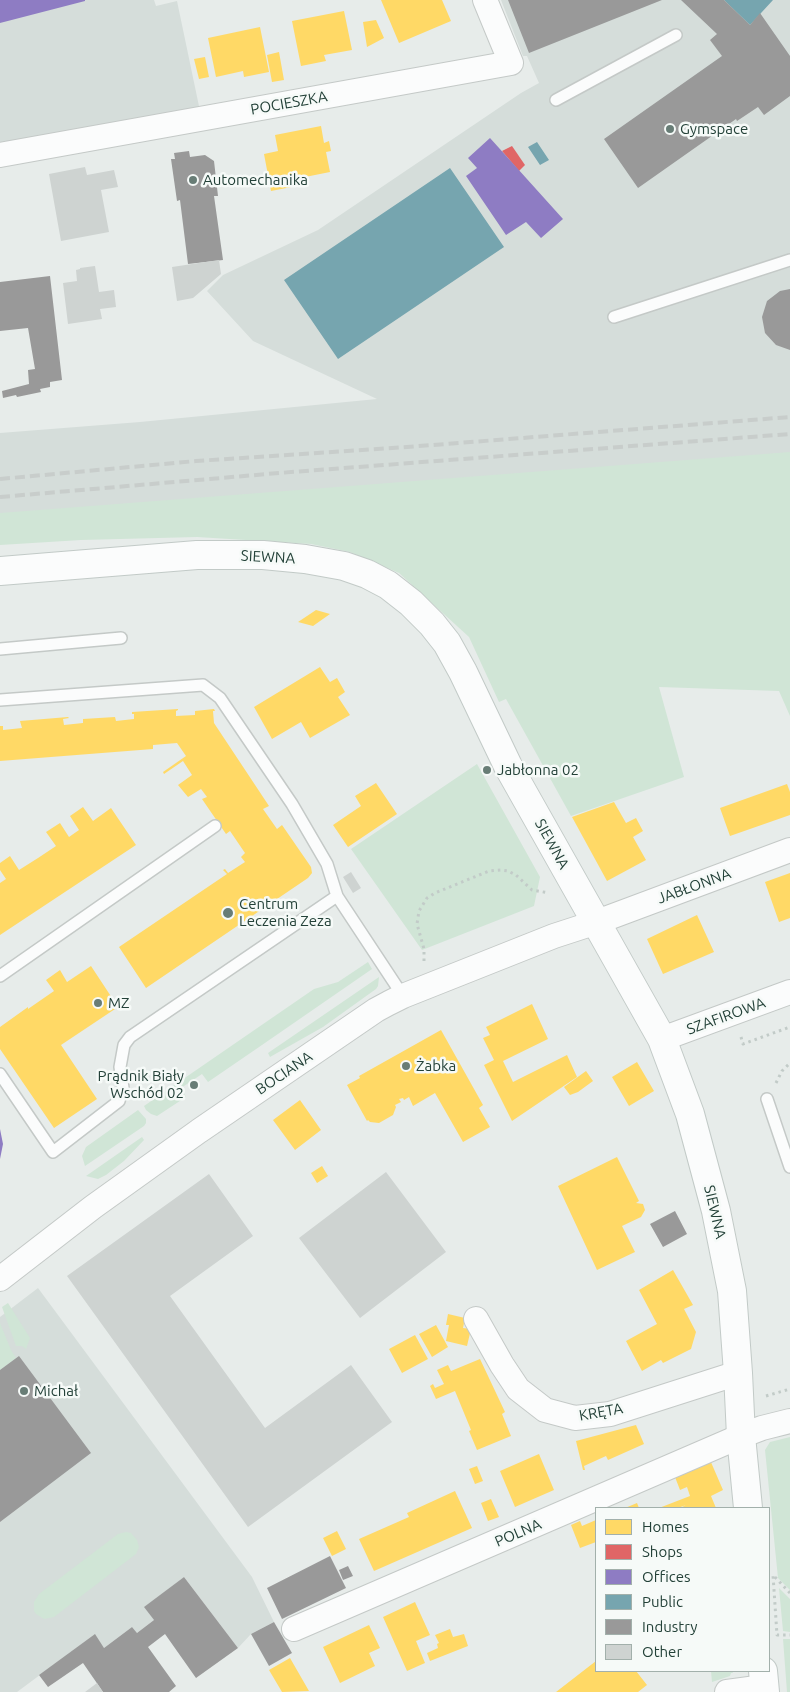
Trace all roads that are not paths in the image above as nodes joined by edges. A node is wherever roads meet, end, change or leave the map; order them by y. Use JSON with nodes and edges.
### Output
{"nodes":[{"id":1,"x":485,"y":0,"type":"edge"},
{"id":2,"x":676,"y":35,"type":"dead end"},
{"id":3,"x":556,"y":100,"type":"dead end"},
{"id":4,"x":0,"y":155,"type":"edge"},
{"id":5,"x":790,"y":260,"type":"edge"},
{"id":6,"x":614,"y":317,"type":"dead end"},
{"id":7,"x":0,"y":571,"type":"edge"},
{"id":8,"x":121,"y":638,"type":"dead end"},
{"id":9,"x":0,"y":649,"type":"edge"},
{"id":10,"x":0,"y":700,"type":"edge"},
{"id":11,"x":214,"y":826,"type":"dead end"},
{"id":12,"x":790,"y":850,"type":"edge"},
{"id":13,"x":337,"y":896,"type":"junction"},
{"id":14,"x":597,"y":922,"type":"junction"},
{"id":15,"x":0,"y":976,"type":"edge"},
{"id":16,"x":790,"y":992,"type":"edge"},
{"id":17,"x":403,"y":996,"type":"junction"},
{"id":18,"x":662,"y":1039,"type":"junction"},
{"id":19,"x":0,"y":1074,"type":"edge"},
{"id":20,"x":768,"y":1099,"type":"road end"},
{"id":21,"x":790,"y":1167,"type":"edge"},
{"id":22,"x":0,"y":1279,"type":"edge"},
{"id":23,"x":476,"y":1319,"type":"dead end"},
{"id":24,"x":738,"y":1373,"type":"junction"},
{"id":25,"x":790,"y":1421,"type":"edge"},
{"id":26,"x":741,"y":1436,"type":"junction"},
{"id":27,"x":748,"y":1507,"type":"edge"},
{"id":28,"x":294,"y":1629,"type":"dead end"},
{"id":29,"x":764,"y":1683,"type":"edge"},
{"id":30,"x":727,"y":1692,"type":"edge"}],
"edges":[{"from":1,"to":4,"type":"street","name":"POCIESZKA"},
{"from":2,"to":3,"type":"lane"},
{"from":5,"to":6,"type":"lane"},
{"from":7,"to":14,"type":"street","name":"SIEWNA"},
{"from":8,"to":9,"type":"lane"},
{"from":10,"to":13,"type":"lane"},
{"from":11,"to":15,"type":"lane"},
{"from":12,"to":14,"type":"street","name":"JABŁONNA"},
{"from":13,"to":17,"type":"lane"},
{"from":13,"to":19,"type":"lane"},
{"from":14,"to":17,"type":"street","name":"BOCIANA"},
{"from":14,"to":18,"type":"street","name":"SIEWNA"},
{"from":16,"to":18,"type":"street","name":"SZAFIROWA"},
{"from":17,"to":22,"type":"street","name":"BOCIANA"},
{"from":18,"to":24,"type":"street","name":"SIEWNA"},
{"from":20,"to":21,"type":"lane"},
{"from":23,"to":24,"type":"street","name":"KRĘTA"},
{"from":24,"to":26,"type":"street","name":"SIEWNA"},
{"from":25,"to":26,"type":"street","name":"POLNA"},
{"from":26,"to":27,"type":"street","name":"SIEWNA"},
{"from":26,"to":28,"type":"street","name":"POLNA"},
{"from":29,"to":30,"type":"street"}]}
